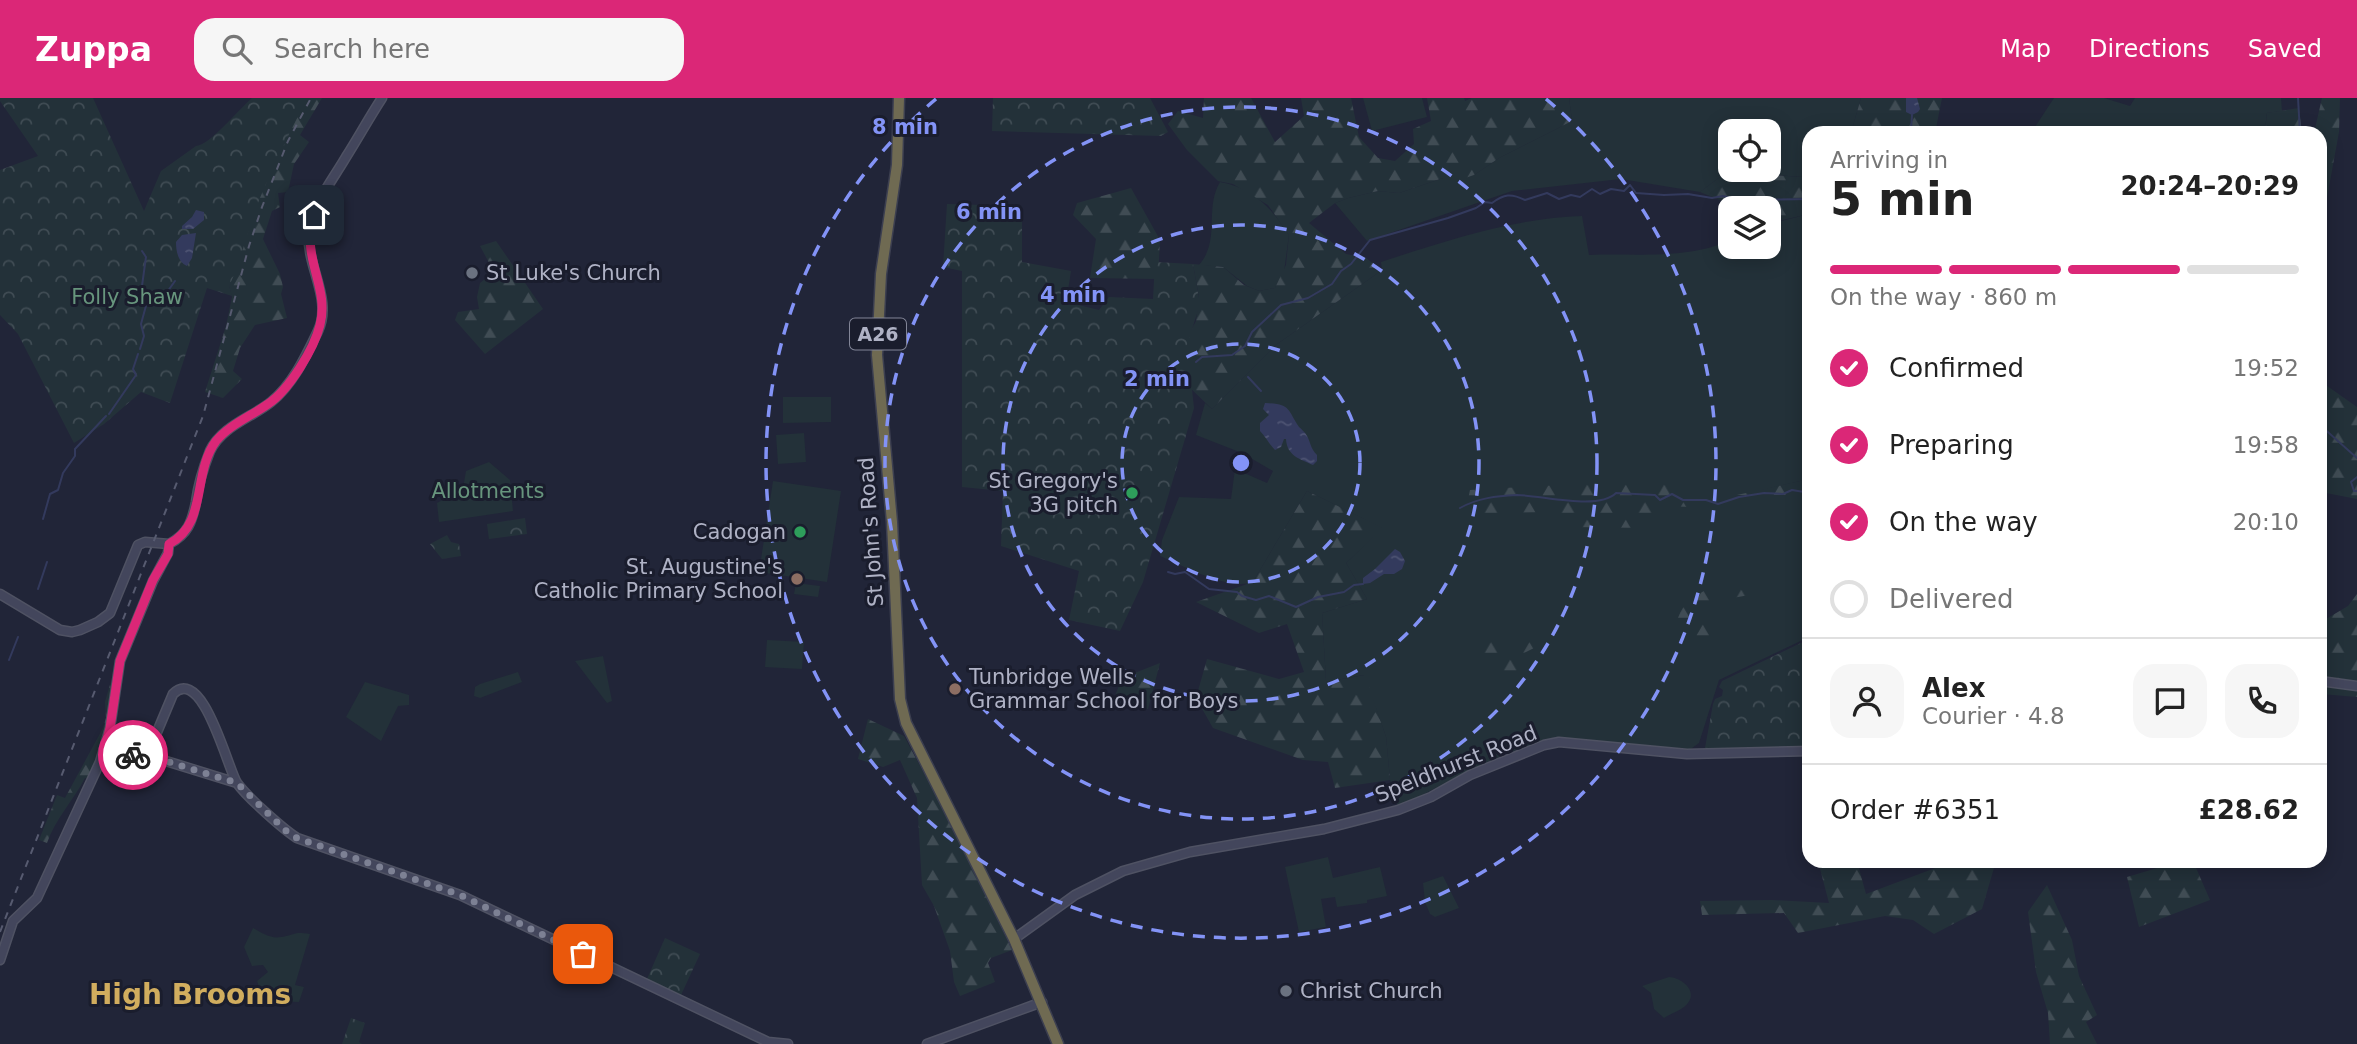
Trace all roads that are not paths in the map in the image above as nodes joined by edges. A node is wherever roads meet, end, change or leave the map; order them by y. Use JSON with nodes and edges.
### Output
{"nodes":[{"id":1,"x":382,"y":98,"type":"edge"},
{"id":2,"x":899,"y":98,"type":"edge"},
{"id":3,"x":169,"y":544,"type":"junction"},
{"id":4,"x":0,"y":594,"type":"edge"},
{"id":5,"x":2327,"y":682,"type":"edge"},
{"id":6,"x":2357,"y":686,"type":"edge"},
{"id":7,"x":104,"y":750,"type":"junction"},
{"id":8,"x":1802,"y":751,"type":"edge"},
{"id":9,"x":140,"y":755,"type":"junction"},
{"id":10,"x":237,"y":783,"type":"junction"},
{"id":11,"x":1014,"y":939,"type":"junction"},
{"id":12,"x":0,"y":960,"type":"edge"},
{"id":13,"x":1042,"y":1002,"type":"junction"},
{"id":14,"x":788,"y":1044,"type":"edge"},
{"id":15,"x":928,"y":1044,"type":"edge"},
{"id":16,"x":1058,"y":1044,"type":"edge"}],
"edges":[{"from":1,"to":3,"type":"street"},
{"from":2,"to":11,"type":"highway","name":"St John's Road","number":"A26"},
{"from":3,"to":4,"type":"street"},
{"from":3,"to":7,"type":"street"},
{"from":5,"to":6,"type":"street"},
{"from":7,"to":9,"type":"street"},
{"from":7,"to":12,"type":"street"},
{"from":8,"to":11,"type":"street","name":"Speldhurst Road"},
{"from":9,"to":10,"type":"street"},
{"from":9,"to":10,"type":"street"},
{"from":10,"to":14,"type":"street"},
{"from":11,"to":13,"type":"highway","number":"A26"},
{"from":13,"to":15,"type":"street"},
{"from":13,"to":16,"type":"highway","number":"A26"}]}
